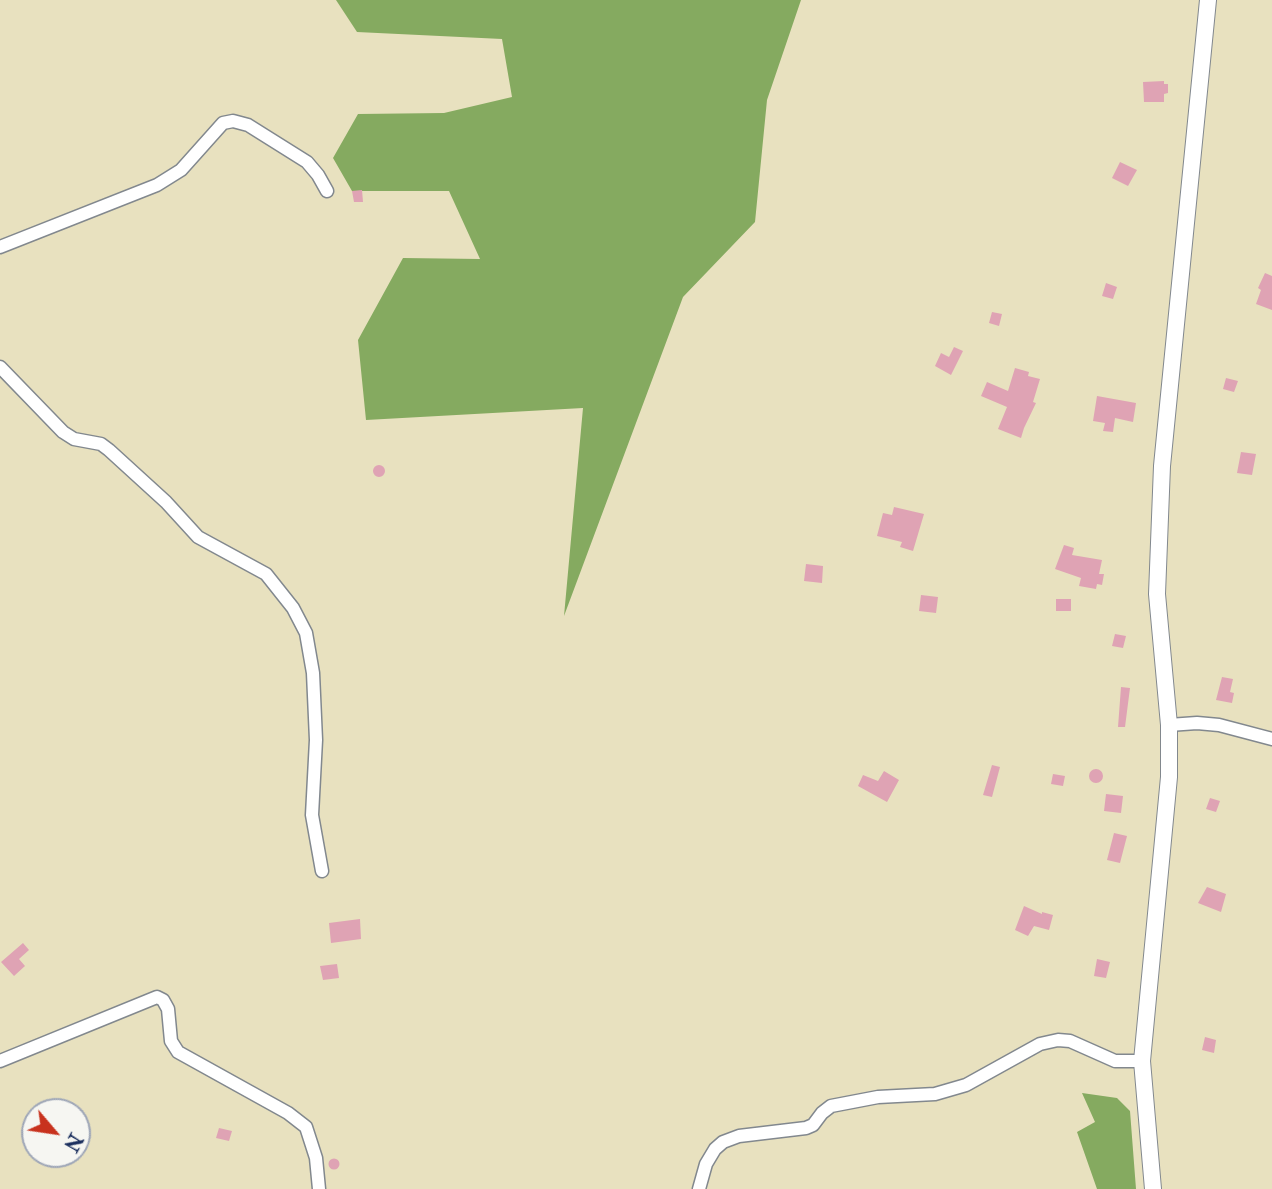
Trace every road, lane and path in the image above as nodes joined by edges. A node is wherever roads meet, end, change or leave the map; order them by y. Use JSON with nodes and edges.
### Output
{"nodes":[{"id":1,"x":1208,"y":0,"type":"edge"},
{"id":2,"x":327,"y":191,"type":"dead end"},
{"id":3,"x":0,"y":247,"type":"edge"},
{"id":4,"x":0,"y":367,"type":"edge"},
{"id":5,"x":1169,"y":725,"type":"junction"},
{"id":6,"x":1272,"y":739,"type":"edge"},
{"id":7,"x":322,"y":871,"type":"dead end"},
{"id":8,"x":0,"y":1061,"type":"edge"},
{"id":9,"x":1142,"y":1062,"type":"junction"},
{"id":10,"x":319,"y":1189,"type":"edge"},
{"id":11,"x":699,"y":1189,"type":"edge"},
{"id":12,"x":1153,"y":1189,"type":"edge"}],
"edges":[{"from":1,"to":5,"type":"street"},
{"from":2,"to":3,"type":"street"},
{"from":4,"to":7,"type":"street"},
{"from":5,"to":6,"type":"street"},
{"from":5,"to":9,"type":"street"},
{"from":8,"to":10,"type":"street"},
{"from":9,"to":11,"type":"street"},
{"from":9,"to":12,"type":"street"}]}
